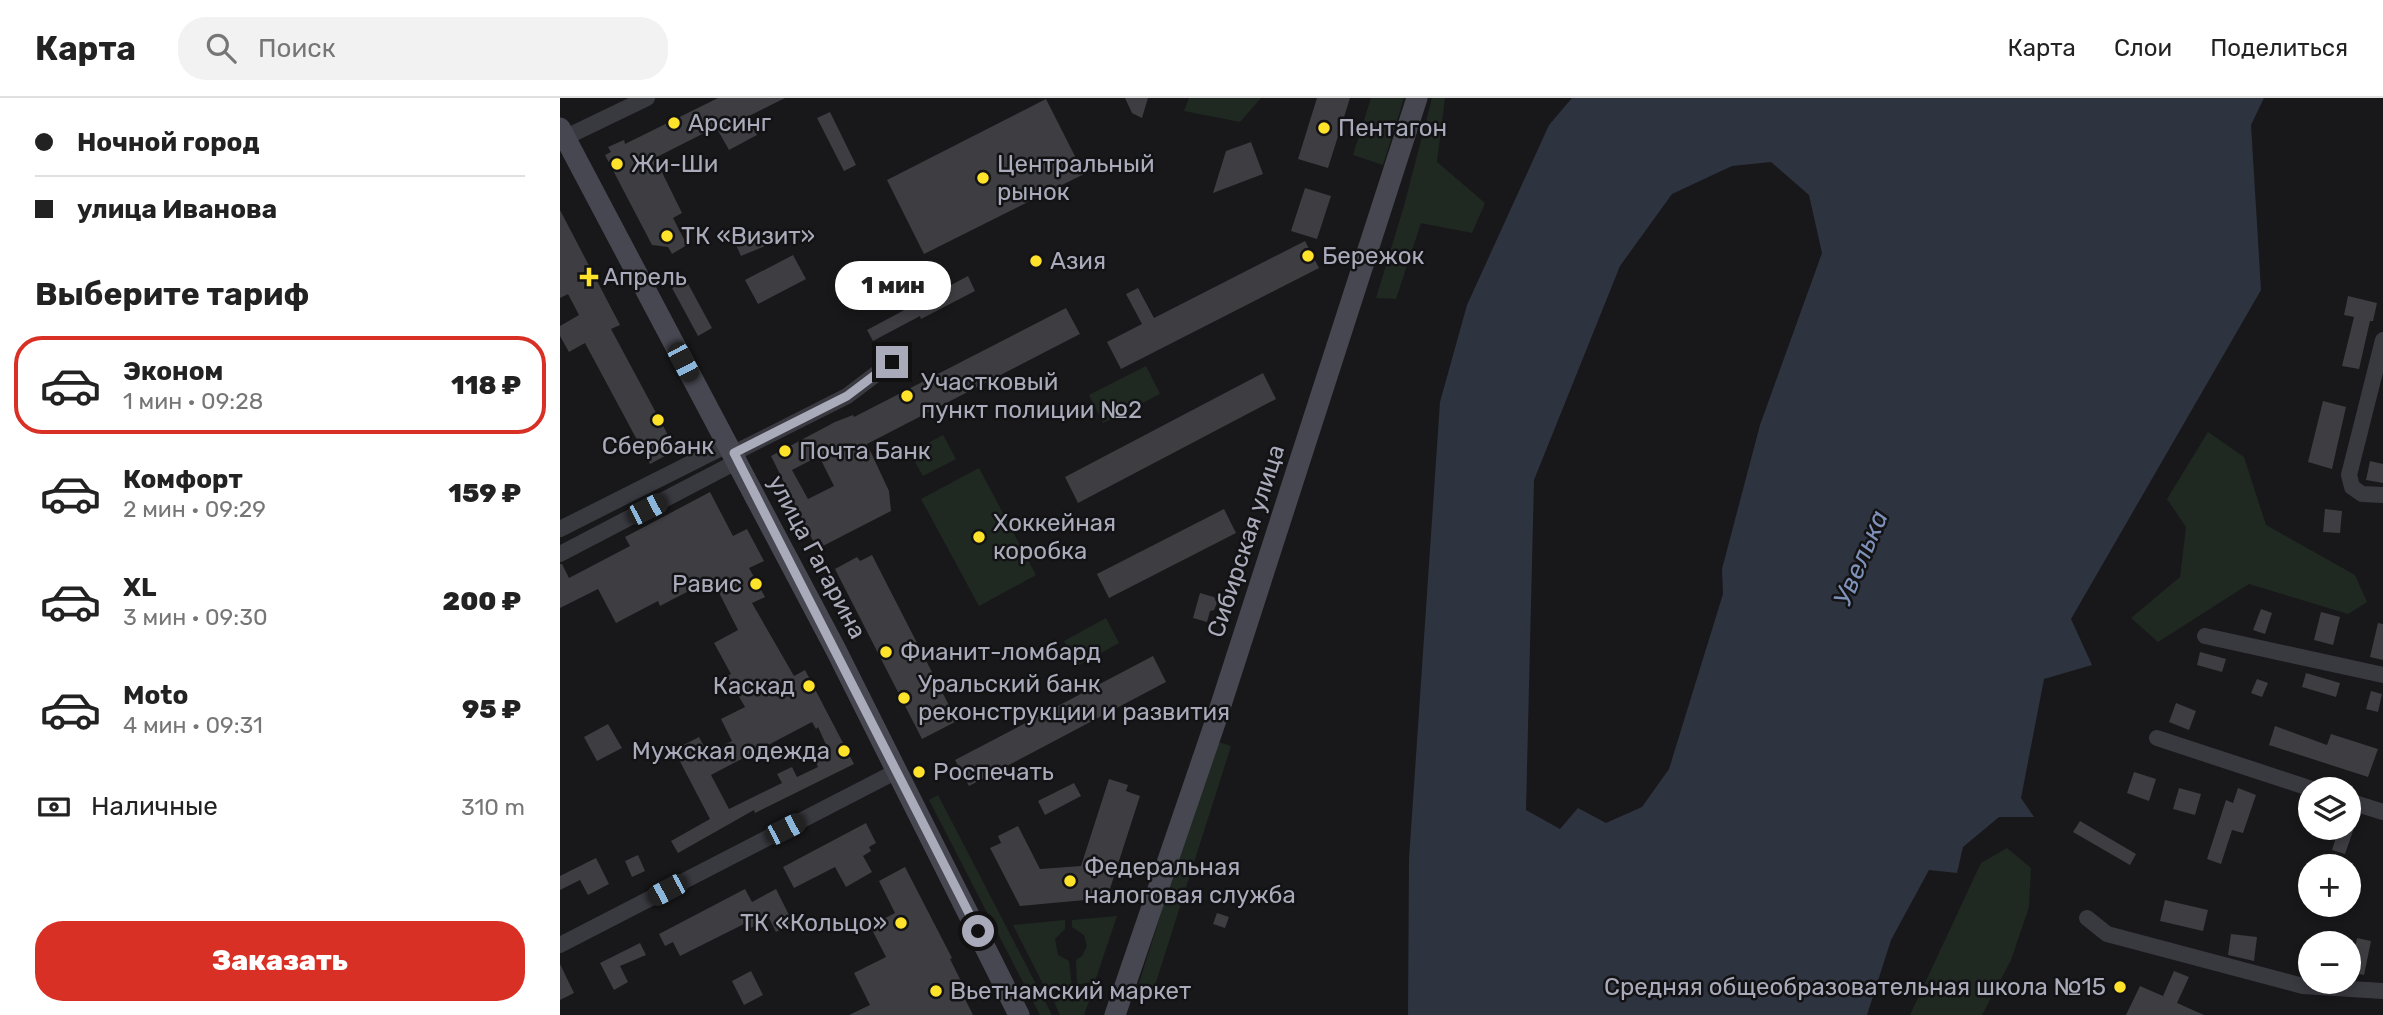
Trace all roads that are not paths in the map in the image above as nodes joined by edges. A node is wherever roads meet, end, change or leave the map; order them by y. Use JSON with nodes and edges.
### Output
{"nodes":[{"id":1,"x":648,"y":98,"type":"edge"},
{"id":2,"x":1418,"y":98,"type":"edge"},
{"id":3,"x":562,"y":135,"type":"edge"},
{"id":4,"x":2383,"y":340,"type":"edge"},
{"id":5,"x":892,"y":362,"type":"dead end"},
{"id":6,"x":733,"y":453,"type":"junction"},
{"id":7,"x":2383,"y":495,"type":"edge"},
{"id":8,"x":560,"y":529,"type":"edge"},
{"id":9,"x":560,"y":554,"type":"edge"},
{"id":10,"x":2205,"y":636,"type":"dead end"},
{"id":11,"x":2383,"y":675,"type":"edge"},
{"id":12,"x":2157,"y":738,"type":"dead end"},
{"id":13,"x":897,"y":771,"type":"junction"},
{"id":14,"x":2298,"y":784,"type":"edge"},
{"id":15,"x":2361,"y":805,"type":"edge"},
{"id":16,"x":2383,"y":813,"type":"edge"},
{"id":17,"x":2087,"y":918,"type":"dead end"},
{"id":18,"x":560,"y":945,"type":"edge"},
{"id":19,"x":2383,"y":991,"type":"edge"},
{"id":20,"x":1120,"y":1010,"type":"edge"},
{"id":21,"x":1019,"y":1015,"type":"edge"}],
"edges":[{"from":1,"to":3,"type":"street"},
{"from":2,"to":20,"type":"main road","name":"Сибирская улица"},
{"from":3,"to":6,"type":"main road","name":"улица Гагарина"},
{"from":4,"to":7,"type":"street"},
{"from":5,"to":6,"type":"street"},
{"from":6,"to":8,"type":"street"},
{"from":6,"to":9,"type":"street"},
{"from":6,"to":13,"type":"main road","name":"улица Гагарина"},
{"from":10,"to":11,"type":"street"},
{"from":12,"to":14,"type":"street"},
{"from":13,"to":18,"type":"street"},
{"from":13,"to":21,"type":"main road","name":"улица Гагарина"},
{"from":15,"to":16,"type":"street"},
{"from":17,"to":19,"type":"street"}]}
